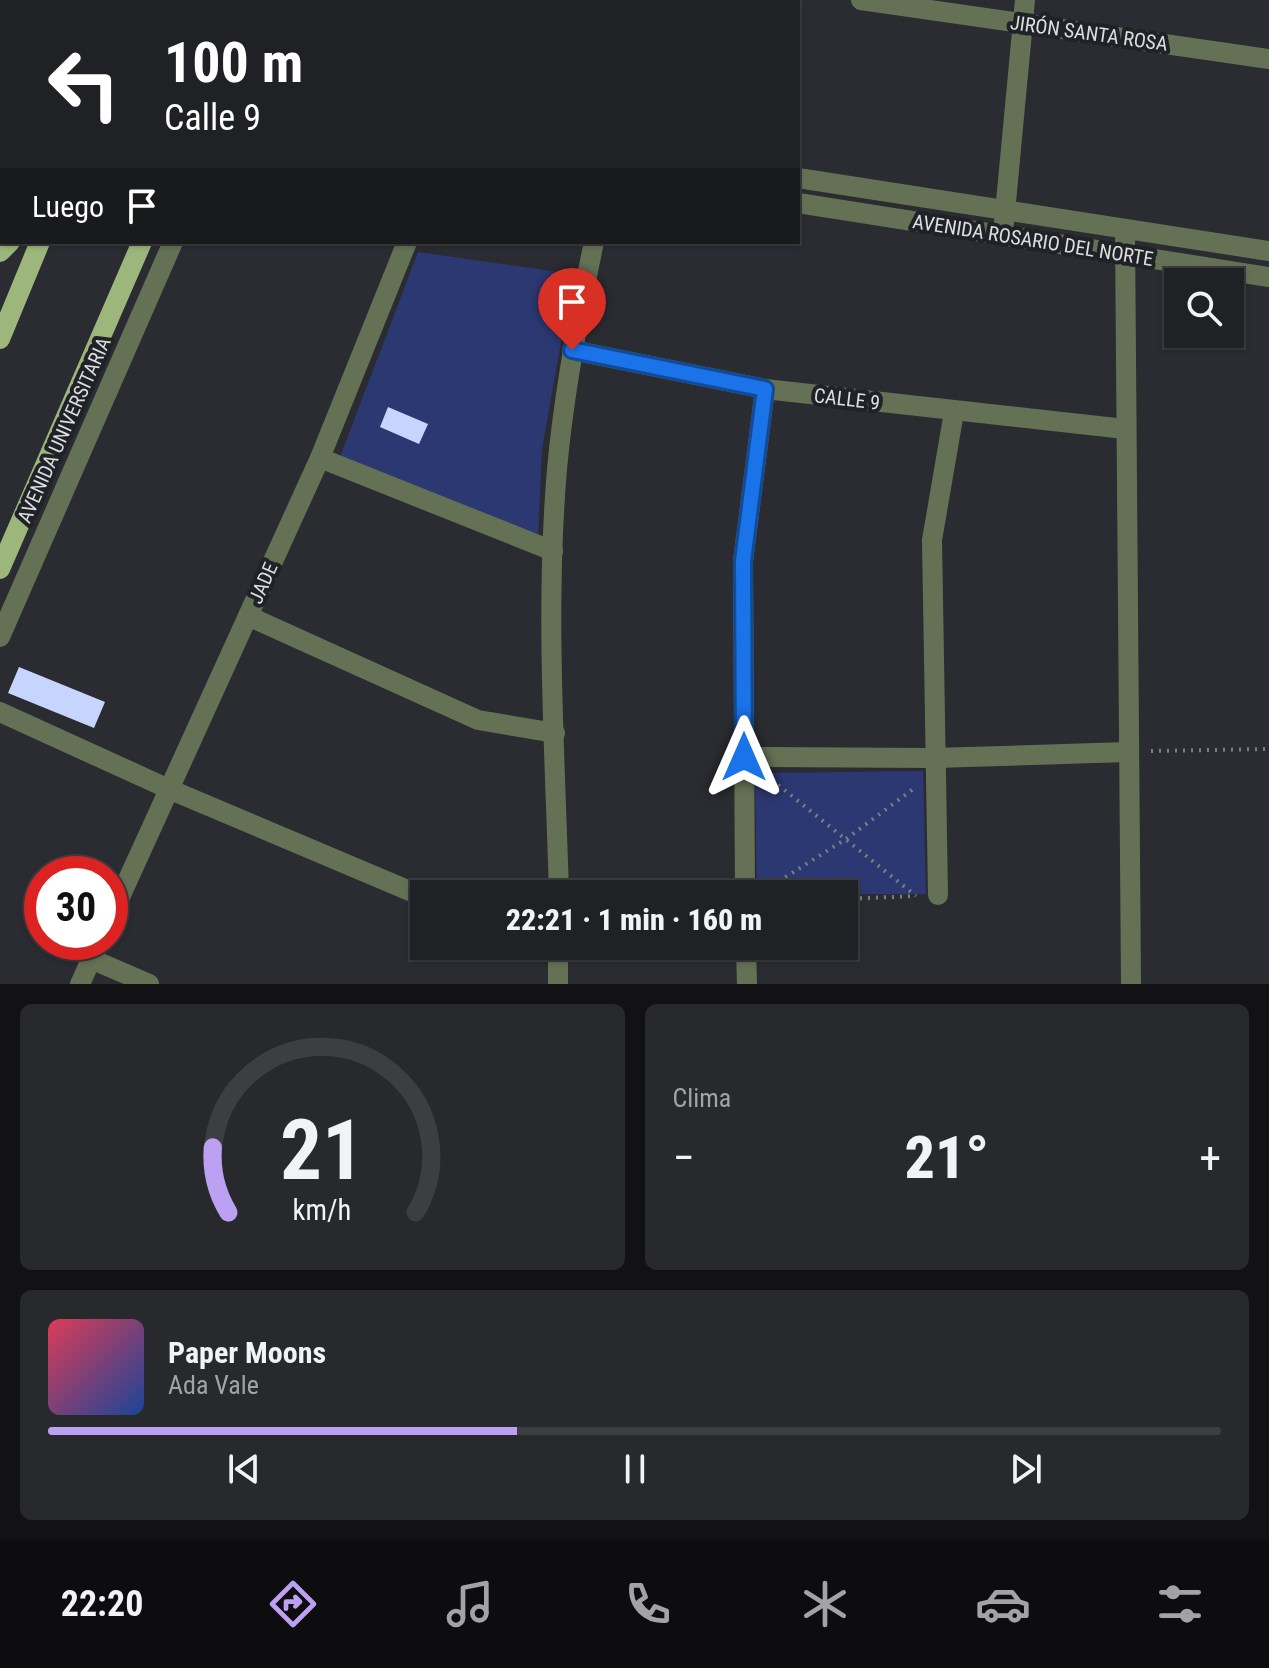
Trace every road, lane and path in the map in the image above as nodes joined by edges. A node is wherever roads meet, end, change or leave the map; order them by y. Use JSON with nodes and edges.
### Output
{"nodes":[{"id":1,"x":861,"y":0,"type":"edge"},
{"id":2,"x":1025,"y":0,"type":"edge"},
{"id":3,"x":1022,"y":23,"type":"junction"},
{"id":4,"x":1269,"y":59,"type":"edge"},
{"id":5,"x":800,"y":178,"type":"edge"},
{"id":6,"x":800,"y":203,"type":"edge"},
{"id":7,"x":1005,"y":212,"type":"junction"},
{"id":8,"x":1125,"y":231,"type":"junction"},
{"id":9,"x":1003,"y":236,"type":"junction"},
{"id":10,"x":39,"y":244,"type":"edge"},
{"id":11,"x":141,"y":244,"type":"edge"},
{"id":12,"x":172,"y":244,"type":"edge"},
{"id":13,"x":406,"y":244,"type":"edge"},
{"id":14,"x":594,"y":244,"type":"edge"},
{"id":15,"x":1269,"y":251,"type":"edge"},
{"id":16,"x":1123,"y":254,"type":"junction"},
{"id":17,"x":1269,"y":277,"type":"edge"},
{"id":18,"x":0,"y":339,"type":"edge"},
{"id":19,"x":572,"y":350,"type":"junction"},
{"id":20,"x":765,"y":389,"type":"junction"},
{"id":21,"x":954,"y":412,"type":"junction"},
{"id":22,"x":1125,"y":429,"type":"junction"},
{"id":23,"x":320,"y":458,"type":"junction"},
{"id":24,"x":553,"y":551,"type":"junction"},
{"id":25,"x":0,"y":569,"type":"edge"},
{"id":26,"x":248,"y":616,"type":"junction"},
{"id":27,"x":0,"y":637,"type":"edge"},
{"id":28,"x":0,"y":712,"type":"edge"},
{"id":29,"x":555,"y":733,"type":"junction"},
{"id":30,"x":1269,"y":749,"type":"edge"},
{"id":31,"x":1128,"y":752,"type":"junction"},
{"id":32,"x":744,"y":757,"type":"junction"},
{"id":33,"x":934,"y":766,"type":"junction"},
{"id":34,"x":171,"y":790,"type":"junction"},
{"id":35,"x":846,"y":839,"type":"junction"},
{"id":36,"x":559,"y":880,"type":"edge"},
{"id":37,"x":745,"y":880,"type":"edge"},
{"id":38,"x":780,"y":880,"type":"edge"},
{"id":39,"x":128,"y":881,"type":"edge"},
{"id":40,"x":410,"y":891,"type":"edge"},
{"id":41,"x":938,"y":895,"type":"joint"},
{"id":42,"x":916,"y":896,"type":"junction"},
{"id":43,"x":858,"y":898,"type":"edge"},
{"id":44,"x":91,"y":960,"type":"edge"},
{"id":45,"x":110,"y":960,"type":"edge"},
{"id":46,"x":558,"y":960,"type":"edge"},
{"id":47,"x":746,"y":960,"type":"edge"},
{"id":48,"x":80,"y":984,"type":"edge"},
{"id":49,"x":149,"y":984,"type":"edge"},
{"id":50,"x":558,"y":984,"type":"edge"},
{"id":51,"x":747,"y":984,"type":"edge"},
{"id":52,"x":1131,"y":984,"type":"edge"}],
"edges":[{"from":1,"to":3,"type":"street","name":"JIRÓN SANTA ROSA"},
{"from":2,"to":3,"type":"street"},
{"from":3,"to":4,"type":"street","name":"JIRÓN SANTA ROSA"},
{"from":3,"to":7,"type":"street"},
{"from":5,"to":7,"type":"street","name":"AVENIDA ROSARIO DEL NORTE"},
{"from":6,"to":9,"type":"street","name":"AVENIDA ROSARIO DEL NORTE"},
{"from":7,"to":8,"type":"street","name":"AVENIDA ROSARIO DEL NORTE"},
{"from":7,"to":9,"type":"street"},
{"from":8,"to":15,"type":"street","name":"AVENIDA ROSARIO DEL NORTE"},
{"from":8,"to":16,"type":"street"},
{"from":9,"to":16,"type":"street","name":"AVENIDA ROSARIO DEL NORTE"},
{"from":10,"to":18,"type":"main road"},
{"from":11,"to":25,"type":"main road","name":"AVENIDA UNIVERSITARIA"},
{"from":12,"to":27,"type":"street","name":"AVENIDA UNIVERSITARIA"},
{"from":13,"to":23,"type":"street","name":"JADE"},
{"from":14,"to":19,"type":"street"},
{"from":16,"to":17,"type":"street","name":"AVENIDA ROSARIO DEL NORTE"},
{"from":16,"to":22,"type":"street"},
{"from":19,"to":20,"type":"street","name":"CALLE 9"},
{"from":19,"to":24,"type":"street"},
{"from":20,"to":21,"type":"street","name":"CALLE 9"},
{"from":20,"to":32,"type":"street"},
{"from":21,"to":22,"type":"street","name":"CALLE 9"},
{"from":21,"to":33,"type":"street"},
{"from":22,"to":31,"type":"street"},
{"from":23,"to":24,"type":"street"},
{"from":23,"to":26,"type":"street","name":"JADE"},
{"from":24,"to":29,"type":"street"},
{"from":26,"to":29,"type":"street"},
{"from":26,"to":34,"type":"street","name":"JADE"},
{"from":28,"to":34,"type":"street"},
{"from":29,"to":36,"type":"street"},
{"from":30,"to":31,"type":"path"},
{"from":31,"to":33,"type":"street"},
{"from":31,"to":52,"type":"street"},
{"from":32,"to":33,"type":"street"},
{"from":32,"to":35,"type":"path"},
{"from":32,"to":37,"type":"street"},
{"from":33,"to":35,"type":"path"},
{"from":33,"to":41,"type":"street"},
{"from":34,"to":39,"type":"street","name":"JADE"},
{"from":34,"to":40,"type":"street"},
{"from":35,"to":38,"type":"path"},
{"from":35,"to":42,"type":"path"},
{"from":41,"to":42,"type":"path"},
{"from":42,"to":43,"type":"path"},
{"from":44,"to":48,"type":"street"},
{"from":45,"to":49,"type":"street"},
{"from":46,"to":50,"type":"street"},
{"from":47,"to":51,"type":"street"}]}
